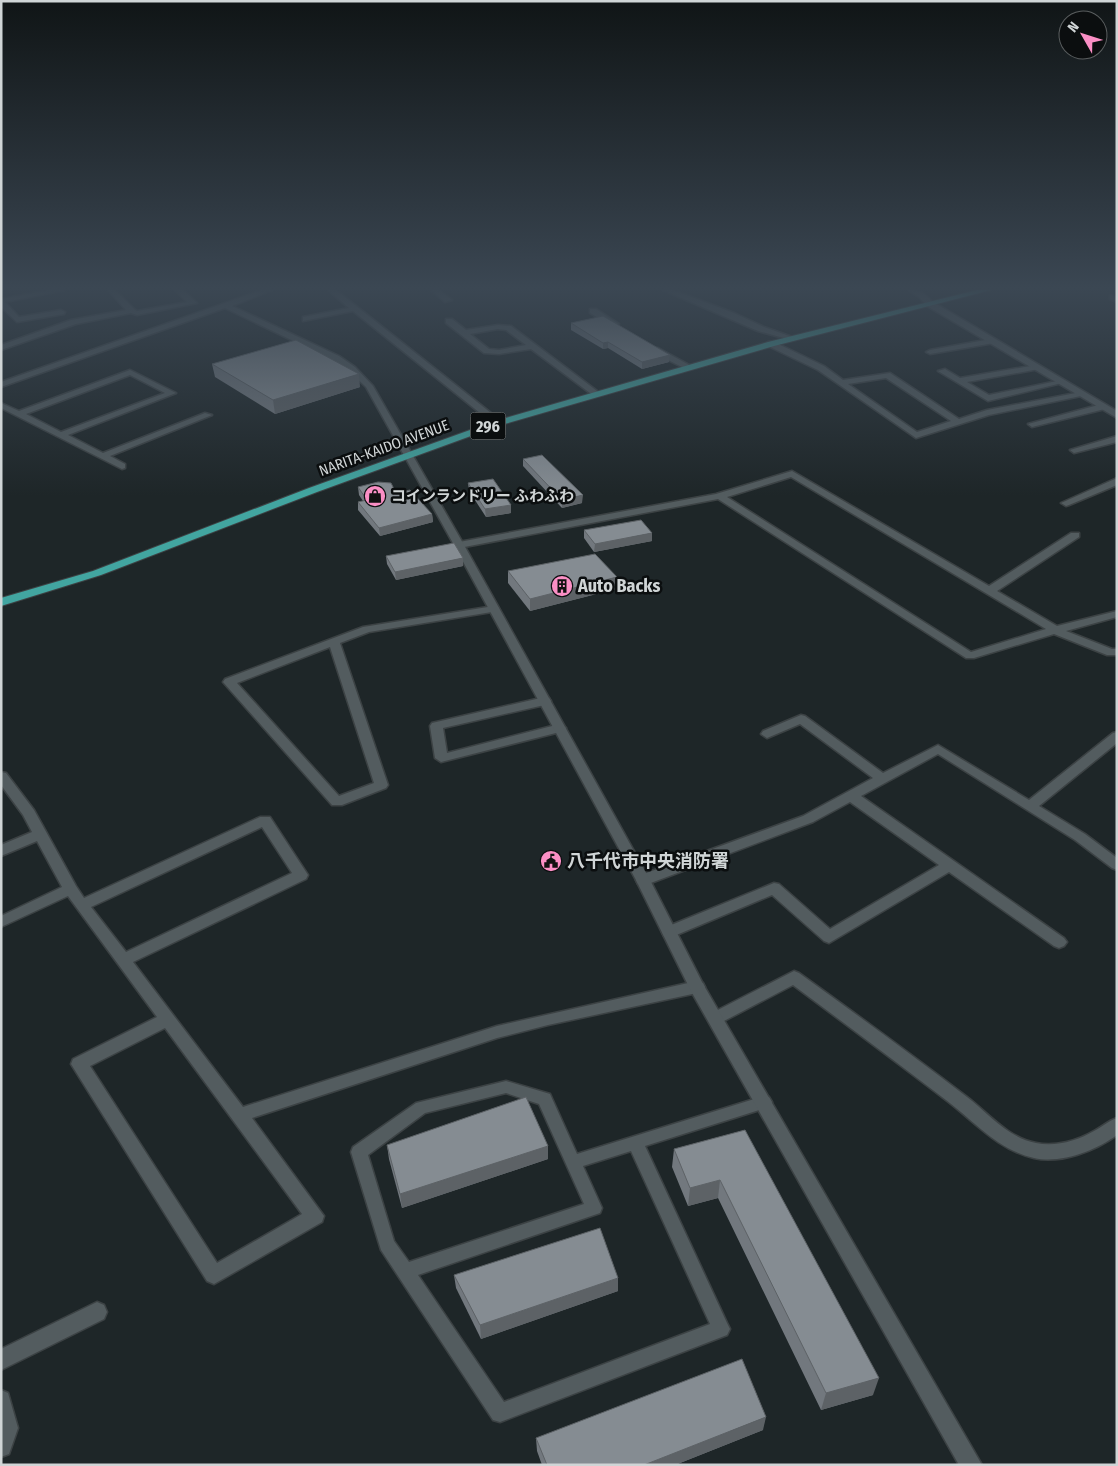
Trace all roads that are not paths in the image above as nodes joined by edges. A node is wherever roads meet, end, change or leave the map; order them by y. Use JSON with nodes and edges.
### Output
{"nodes":[{"id":1,"x":77,"y":358,"type":"edge"},
{"id":2,"x":334,"y":358,"type":"edge"},
{"id":3,"x":417,"y":358,"type":"edge"},
{"id":4,"x":549,"y":358,"type":"edge"},
{"id":5,"x":672,"y":358,"type":"edge"},
{"id":6,"x":719,"y":358,"type":"edge"},
{"id":7,"x":802,"y":358,"type":"edge"},
{"id":8,"x":1022,"y":358,"type":"edge"},
{"id":9,"x":688,"y":367,"type":"junction"},
{"id":10,"x":1036,"y":367,"type":"junction"},
{"id":11,"x":942,"y":371,"type":"dead end"},
{"id":12,"x":959,"y":381,"type":"junction"},
{"id":13,"x":843,"y":382,"type":"junction"},
{"id":14,"x":1062,"y":382,"type":"junction"},
{"id":15,"x":1,"y":385,"type":"edge"},
{"id":16,"x":597,"y":394,"type":"junction"},
{"id":17,"x":1081,"y":394,"type":"junction"},
{"id":18,"x":1,"y":405,"type":"edge"},
{"id":19,"x":1102,"y":406,"type":"junction"},
{"id":20,"x":18,"y":414,"type":"junction"},
{"id":21,"x":208,"y":415,"type":"dead end"},
{"id":22,"x":1117,"y":415,"type":"edge"},
{"id":23,"x":498,"y":423,"type":"junction"},
{"id":24,"x":959,"y":423,"type":"junction"},
{"id":25,"x":1032,"y":424,"type":"dead end"},
{"id":26,"x":60,"y":435,"type":"junction"},
{"id":27,"x":1117,"y":439,"type":"edge"},
{"id":28,"x":1074,"y":450,"type":"dead end"},
{"id":29,"x":409,"y":455,"type":"junction"},
{"id":30,"x":102,"y":456,"type":"junction"},
{"id":31,"x":122,"y":466,"type":"dead end"},
{"id":32,"x":1117,"y":481,"type":"edge"},
{"id":33,"x":719,"y":496,"type":"junction"},
{"id":34,"x":1066,"y":503,"type":"dead end"},
{"id":35,"x":1074,"y":535,"type":"dead end"},
{"id":36,"x":459,"y":545,"type":"junction"},
{"id":37,"x":989,"y":591,"type":"junction"},
{"id":38,"x":1,"y":602,"type":"edge"},
{"id":39,"x":494,"y":610,"type":"junction"},
{"id":40,"x":1117,"y":614,"type":"edge"},
{"id":41,"x":1055,"y":630,"type":"junction"},
{"id":42,"x":334,"y":642,"type":"junction"},
{"id":43,"x":1117,"y":652,"type":"edge"},
{"id":44,"x":545,"y":701,"type":"junction"},
{"id":45,"x":560,"y":728,"type":"junction"},
{"id":46,"x":767,"y":734,"type":"dead end"},
{"id":47,"x":1117,"y":736,"type":"edge"},
{"id":48,"x":1,"y":776,"type":"edge"},
{"id":49,"x":883,"y":779,"type":"junction"},
{"id":50,"x":851,"y":796,"type":"junction"},
{"id":51,"x":1030,"y":806,"type":"junction"},
{"id":52,"x":40,"y":834,"type":"junction"},
{"id":53,"x":1,"y":851,"type":"edge"},
{"id":54,"x":949,"y":865,"type":"junction"},
{"id":55,"x":1117,"y":865,"type":"edge"},
{"id":56,"x":643,"y":880,"type":"junction"},
{"id":57,"x":70,"y":889,"type":"junction"},
{"id":58,"x":82,"y":905,"type":"junction"},
{"id":59,"x":1,"y":922,"type":"edge"},
{"id":60,"x":669,"y":932,"type":"junction"},
{"id":61,"x":1059,"y":942,"type":"dead end"},
{"id":62,"x":124,"y":960,"type":"junction"},
{"id":63,"x":697,"y":987,"type":"junction"},
{"id":64,"x":716,"y":1018,"type":"junction"},
{"id":65,"x":167,"y":1019,"type":"junction"},
{"id":66,"x":764,"y":1102,"type":"junction"},
{"id":67,"x":239,"y":1115,"type":"junction"},
{"id":68,"x":1117,"y":1125,"type":"edge"},
{"id":69,"x":636,"y":1142,"type":"junction"},
{"id":70,"x":573,"y":1162,"type":"junction"},
{"id":71,"x":405,"y":1271,"type":"junction"},
{"id":72,"x":97,"y":1312,"type":"dead end"},
{"id":73,"x":1,"y":1360,"type":"edge"},
{"id":74,"x":1,"y":1400,"type":"edge"},
{"id":75,"x":1,"y":1446,"type":"edge"},
{"id":76,"x":971,"y":1465,"type":"edge"}],
"edges":[{"from":1,"to":15,"type":"street"},
{"from":2,"to":29,"type":"street"},
{"from":3,"to":23,"type":"street"},
{"from":4,"to":16,"type":"street"},
{"from":5,"to":9,"type":"street"},
{"from":6,"to":9,"type":"highway","name":"NARITA-KAIDO AVENUE","number":"296"},
{"from":7,"to":13,"type":"street"},
{"from":8,"to":10,"type":"street"},
{"from":9,"to":16,"type":"highway","name":"NARITA-KAIDO AVENUE","number":"296"},
{"from":10,"to":12,"type":"street"},
{"from":10,"to":14,"type":"street"},
{"from":11,"to":12,"type":"street"},
{"from":12,"to":14,"type":"street"},
{"from":13,"to":24,"type":"street"},
{"from":13,"to":24,"type":"street"},
{"from":14,"to":17,"type":"street"},
{"from":16,"to":23,"type":"highway","name":"NARITA-KAIDO AVENUE","number":"296"},
{"from":17,"to":19,"type":"street"},
{"from":17,"to":24,"type":"street"},
{"from":18,"to":20,"type":"street"},
{"from":19,"to":22,"type":"street"},
{"from":19,"to":25,"type":"street"},
{"from":20,"to":26,"type":"street"},
{"from":20,"to":26,"type":"street"},
{"from":21,"to":30,"type":"street"},
{"from":23,"to":29,"type":"highway","name":"NARITA-KAIDO AVENUE","number":"296"},
{"from":26,"to":30,"type":"street"},
{"from":27,"to":28,"type":"street"},
{"from":29,"to":36,"type":"street"},
{"from":29,"to":38,"type":"highway","name":"NARITA-KAIDO AVENUE","number":"296"},
{"from":30,"to":31,"type":"street"},
{"from":32,"to":34,"type":"street"},
{"from":33,"to":36,"type":"street"},
{"from":33,"to":37,"type":"street"},
{"from":33,"to":41,"type":"street"},
{"from":35,"to":37,"type":"street"},
{"from":36,"to":39,"type":"street"},
{"from":37,"to":41,"type":"street"},
{"from":39,"to":42,"type":"street"},
{"from":39,"to":44,"type":"street"},
{"from":40,"to":41,"type":"street"},
{"from":41,"to":43,"type":"street"},
{"from":42,"to":42,"type":"street"},
{"from":44,"to":45,"type":"street"},
{"from":44,"to":45,"type":"street"},
{"from":45,"to":56,"type":"street"},
{"from":46,"to":49,"type":"street"},
{"from":47,"to":51,"type":"street"},
{"from":48,"to":52,"type":"street"},
{"from":49,"to":50,"type":"street"},
{"from":49,"to":51,"type":"street"},
{"from":50,"to":54,"type":"street"},
{"from":50,"to":56,"type":"street"},
{"from":51,"to":55,"type":"street"},
{"from":52,"to":53,"type":"street"},
{"from":52,"to":57,"type":"street"},
{"from":54,"to":60,"type":"street"},
{"from":54,"to":61,"type":"street"},
{"from":56,"to":60,"type":"street"},
{"from":57,"to":58,"type":"street"},
{"from":57,"to":59,"type":"street"},
{"from":58,"to":62,"type":"street"},
{"from":58,"to":62,"type":"street"},
{"from":60,"to":63,"type":"street"},
{"from":62,"to":65,"type":"street"},
{"from":63,"to":64,"type":"street"},
{"from":63,"to":67,"type":"street"},
{"from":64,"to":66,"type":"street"},
{"from":64,"to":68,"type":"street"},
{"from":65,"to":67,"type":"street"},
{"from":65,"to":67,"type":"street"},
{"from":66,"to":69,"type":"lane"},
{"from":66,"to":76,"type":"street"},
{"from":69,"to":70,"type":"lane"},
{"from":69,"to":71,"type":"lane"},
{"from":70,"to":71,"type":"lane"},
{"from":70,"to":71,"type":"lane"},
{"from":72,"to":73,"type":"street"},
{"from":74,"to":75,"type":"street"}]}
